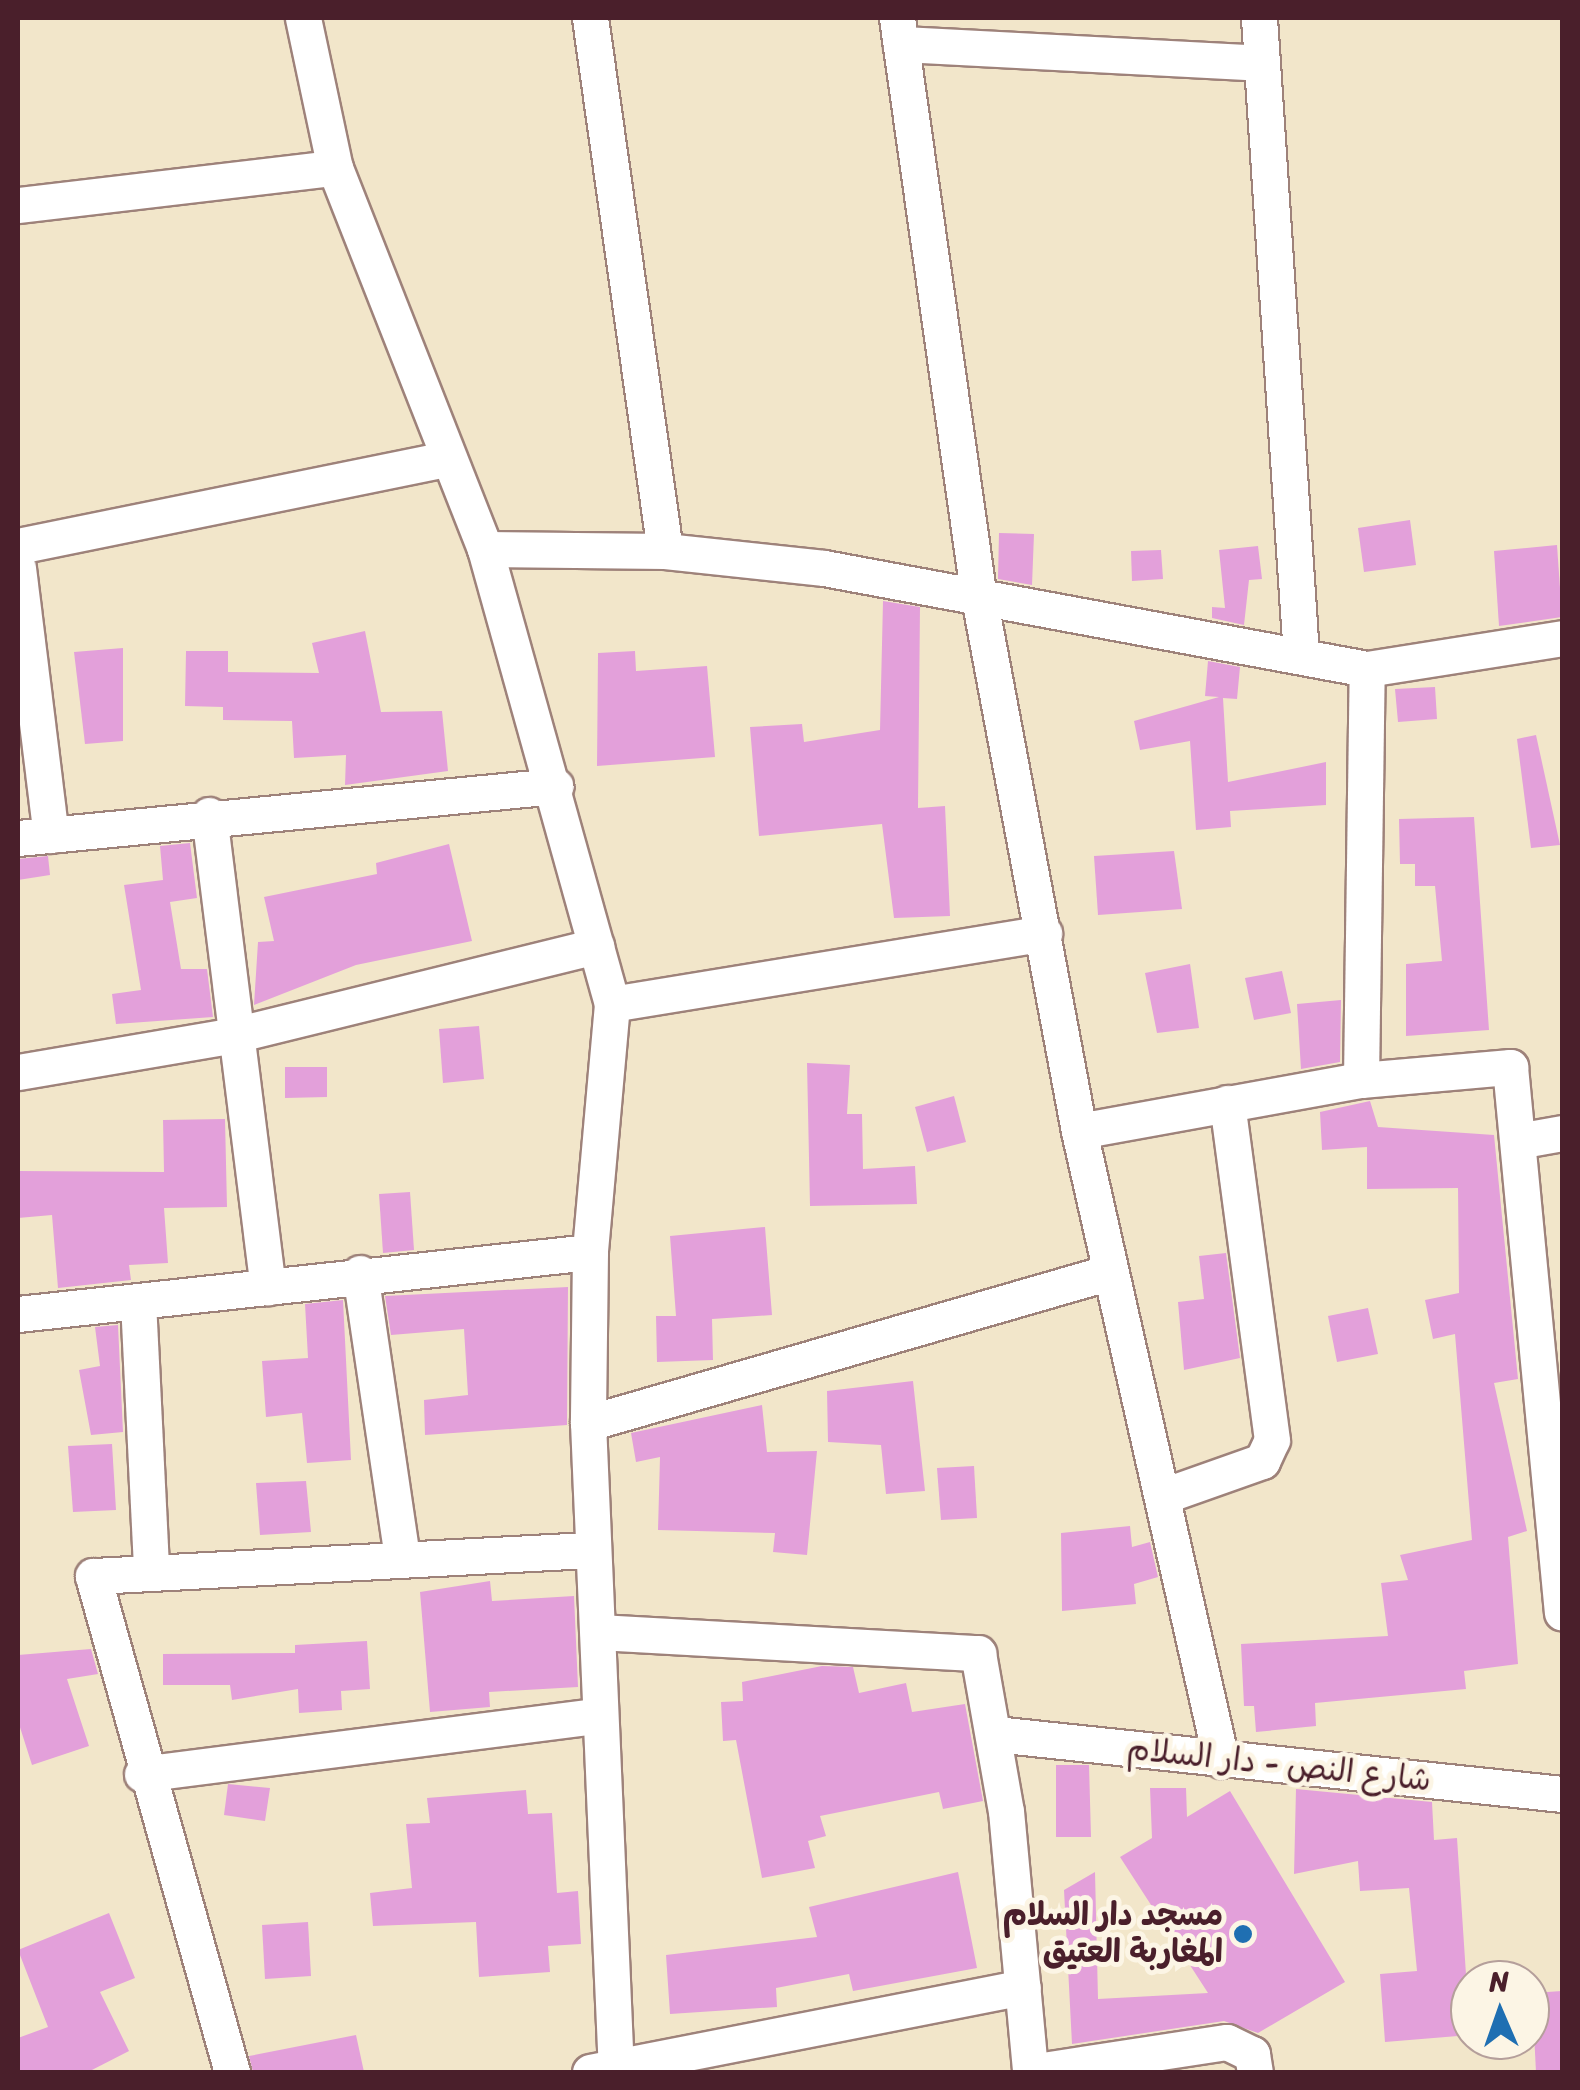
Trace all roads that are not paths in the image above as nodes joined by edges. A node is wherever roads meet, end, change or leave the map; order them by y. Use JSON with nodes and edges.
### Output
{"nodes":[{"id":1,"x":303,"y":18,"type":"edge"},
{"id":2,"x":590,"y":18,"type":"edge"},
{"id":3,"x":1260,"y":18,"type":"edge"},
{"id":4,"x":899,"y":30,"type":"edge"},
{"id":5,"x":1262,"y":62,"type":"junction"},
{"id":6,"x":335,"y":168,"type":"junction"},
{"id":7,"x":18,"y":205,"type":"edge"},
{"id":8,"x":445,"y":458,"type":"junction"},
{"id":9,"x":18,"y":546,"type":"edge"},
{"id":10,"x":485,"y":549,"type":"junction"},
{"id":11,"x":665,"y":550,"type":"junction"},
{"id":12,"x":18,"y":568,"type":"edge"},
{"id":13,"x":978,"y":592,"type":"junction"},
{"id":14,"x":1562,"y":638,"type":"edge"},
{"id":15,"x":1301,"y":656,"type":"junction"},
{"id":16,"x":1366,"y":669,"type":"junction"},
{"id":17,"x":555,"y":786,"type":"junction"},
{"id":18,"x":209,"y":815,"type":"junction"},
{"id":19,"x":34,"y":837,"type":"edge"},
{"id":20,"x":1044,"y":933,"type":"junction"},
{"id":21,"x":596,"y":946,"type":"junction"},
{"id":22,"x":612,"y":1004,"type":"junction"},
{"id":23,"x":234,"y":1034,"type":"junction"},
{"id":24,"x":18,"y":1072,"type":"edge"},
{"id":25,"x":1360,"y":1080,"type":"junction"},
{"id":26,"x":1227,"y":1103,"type":"junction"},
{"id":27,"x":1079,"y":1131,"type":"junction"},
{"id":28,"x":1562,"y":1132,"type":"edge"},
{"id":29,"x":1523,"y":1140,"type":"junction"},
{"id":30,"x":590,"y":1252,"type":"junction"},
{"id":31,"x":1110,"y":1272,"type":"junction"},
{"id":32,"x":360,"y":1273,"type":"junction"},
{"id":33,"x":268,"y":1286,"type":"junction"},
{"id":34,"x":138,"y":1300,"type":"junction"},
{"id":35,"x":18,"y":1314,"type":"edge"},
{"id":36,"x":1551,"y":1323,"type":"edge"},
{"id":37,"x":588,"y":1423,"type":"junction"},
{"id":38,"x":1559,"y":1492,"type":"edge"},
{"id":39,"x":1166,"y":1495,"type":"junction"},
{"id":40,"x":591,"y":1550,"type":"junction"},
{"id":41,"x":402,"y":1558,"type":"junction"},
{"id":42,"x":151,"y":1568,"type":"junction"},
{"id":43,"x":1562,"y":1613,"type":"edge"},
{"id":44,"x":598,"y":1632,"type":"junction"},
{"id":45,"x":596,"y":1716,"type":"junction"},
{"id":46,"x":995,"y":1734,"type":"junction"},
{"id":47,"x":1221,"y":1760,"type":"junction"},
{"id":48,"x":142,"y":1774,"type":"junction"},
{"id":49,"x":1562,"y":1794,"type":"edge"},
{"id":50,"x":1023,"y":1987,"type":"junction"},
{"id":51,"x":607,"y":2070,"type":"edge"},
{"id":52,"x":232,"y":2072,"type":"edge"},
{"id":53,"x":1030,"y":2072,"type":"edge"},
{"id":54,"x":1255,"y":2072,"type":"edge"}],
"edges":[{"from":1,"to":6,"type":"street"},
{"from":2,"to":11,"type":"street"},
{"from":3,"to":5,"type":"street"},
{"from":4,"to":5,"type":"street"},
{"from":4,"to":13,"type":"street"},
{"from":5,"to":15,"type":"street"},
{"from":6,"to":7,"type":"street"},
{"from":6,"to":8,"type":"street"},
{"from":8,"to":9,"type":"street"},
{"from":8,"to":10,"type":"street"},
{"from":10,"to":11,"type":"street"},
{"from":10,"to":17,"type":"street"},
{"from":11,"to":13,"type":"street"},
{"from":12,"to":19,"type":"street"},
{"from":13,"to":15,"type":"street"},
{"from":13,"to":20,"type":"street"},
{"from":14,"to":16,"type":"street"},
{"from":15,"to":16,"type":"street"},
{"from":16,"to":25,"type":"street"},
{"from":17,"to":18,"type":"street"},
{"from":17,"to":21,"type":"street"},
{"from":18,"to":19,"type":"street"},
{"from":18,"to":23,"type":"street"},
{"from":20,"to":22,"type":"street"},
{"from":20,"to":27,"type":"street"},
{"from":21,"to":22,"type":"street"},
{"from":21,"to":23,"type":"street"},
{"from":22,"to":30,"type":"street"},
{"from":23,"to":24,"type":"street"},
{"from":23,"to":33,"type":"street"},
{"from":25,"to":26,"type":"street"},
{"from":25,"to":29,"type":"street"},
{"from":26,"to":27,"type":"street"},
{"from":26,"to":39,"type":"street"},
{"from":27,"to":31,"type":"street"},
{"from":28,"to":29,"type":"street"},
{"from":29,"to":36,"type":"street"},
{"from":30,"to":32,"type":"street"},
{"from":30,"to":37,"type":"street"},
{"from":31,"to":37,"type":"street"},
{"from":31,"to":39,"type":"street"},
{"from":32,"to":33,"type":"street"},
{"from":32,"to":41,"type":"street"},
{"from":33,"to":34,"type":"street"},
{"from":34,"to":35,"type":"street"},
{"from":34,"to":42,"type":"street"},
{"from":36,"to":38,"type":"street"},
{"from":37,"to":40,"type":"street"},
{"from":38,"to":43,"type":"street"},
{"from":39,"to":47,"type":"street"},
{"from":40,"to":41,"type":"street"},
{"from":40,"to":44,"type":"street"},
{"from":41,"to":42,"type":"street"},
{"from":42,"to":48,"type":"street"},
{"from":44,"to":45,"type":"street"},
{"from":44,"to":46,"type":"street"},
{"from":45,"to":48,"type":"street"},
{"from":45,"to":51,"type":"street"},
{"from":46,"to":47,"type":"street","name":"شارع النص - دار السلام"},
{"from":46,"to":50,"type":"street"},
{"from":47,"to":49,"type":"street","name":"شارع النص - دار السلام"},
{"from":48,"to":52,"type":"street"},
{"from":50,"to":51,"type":"street"},
{"from":50,"to":53,"type":"street"},
{"from":53,"to":54,"type":"street"}]}
